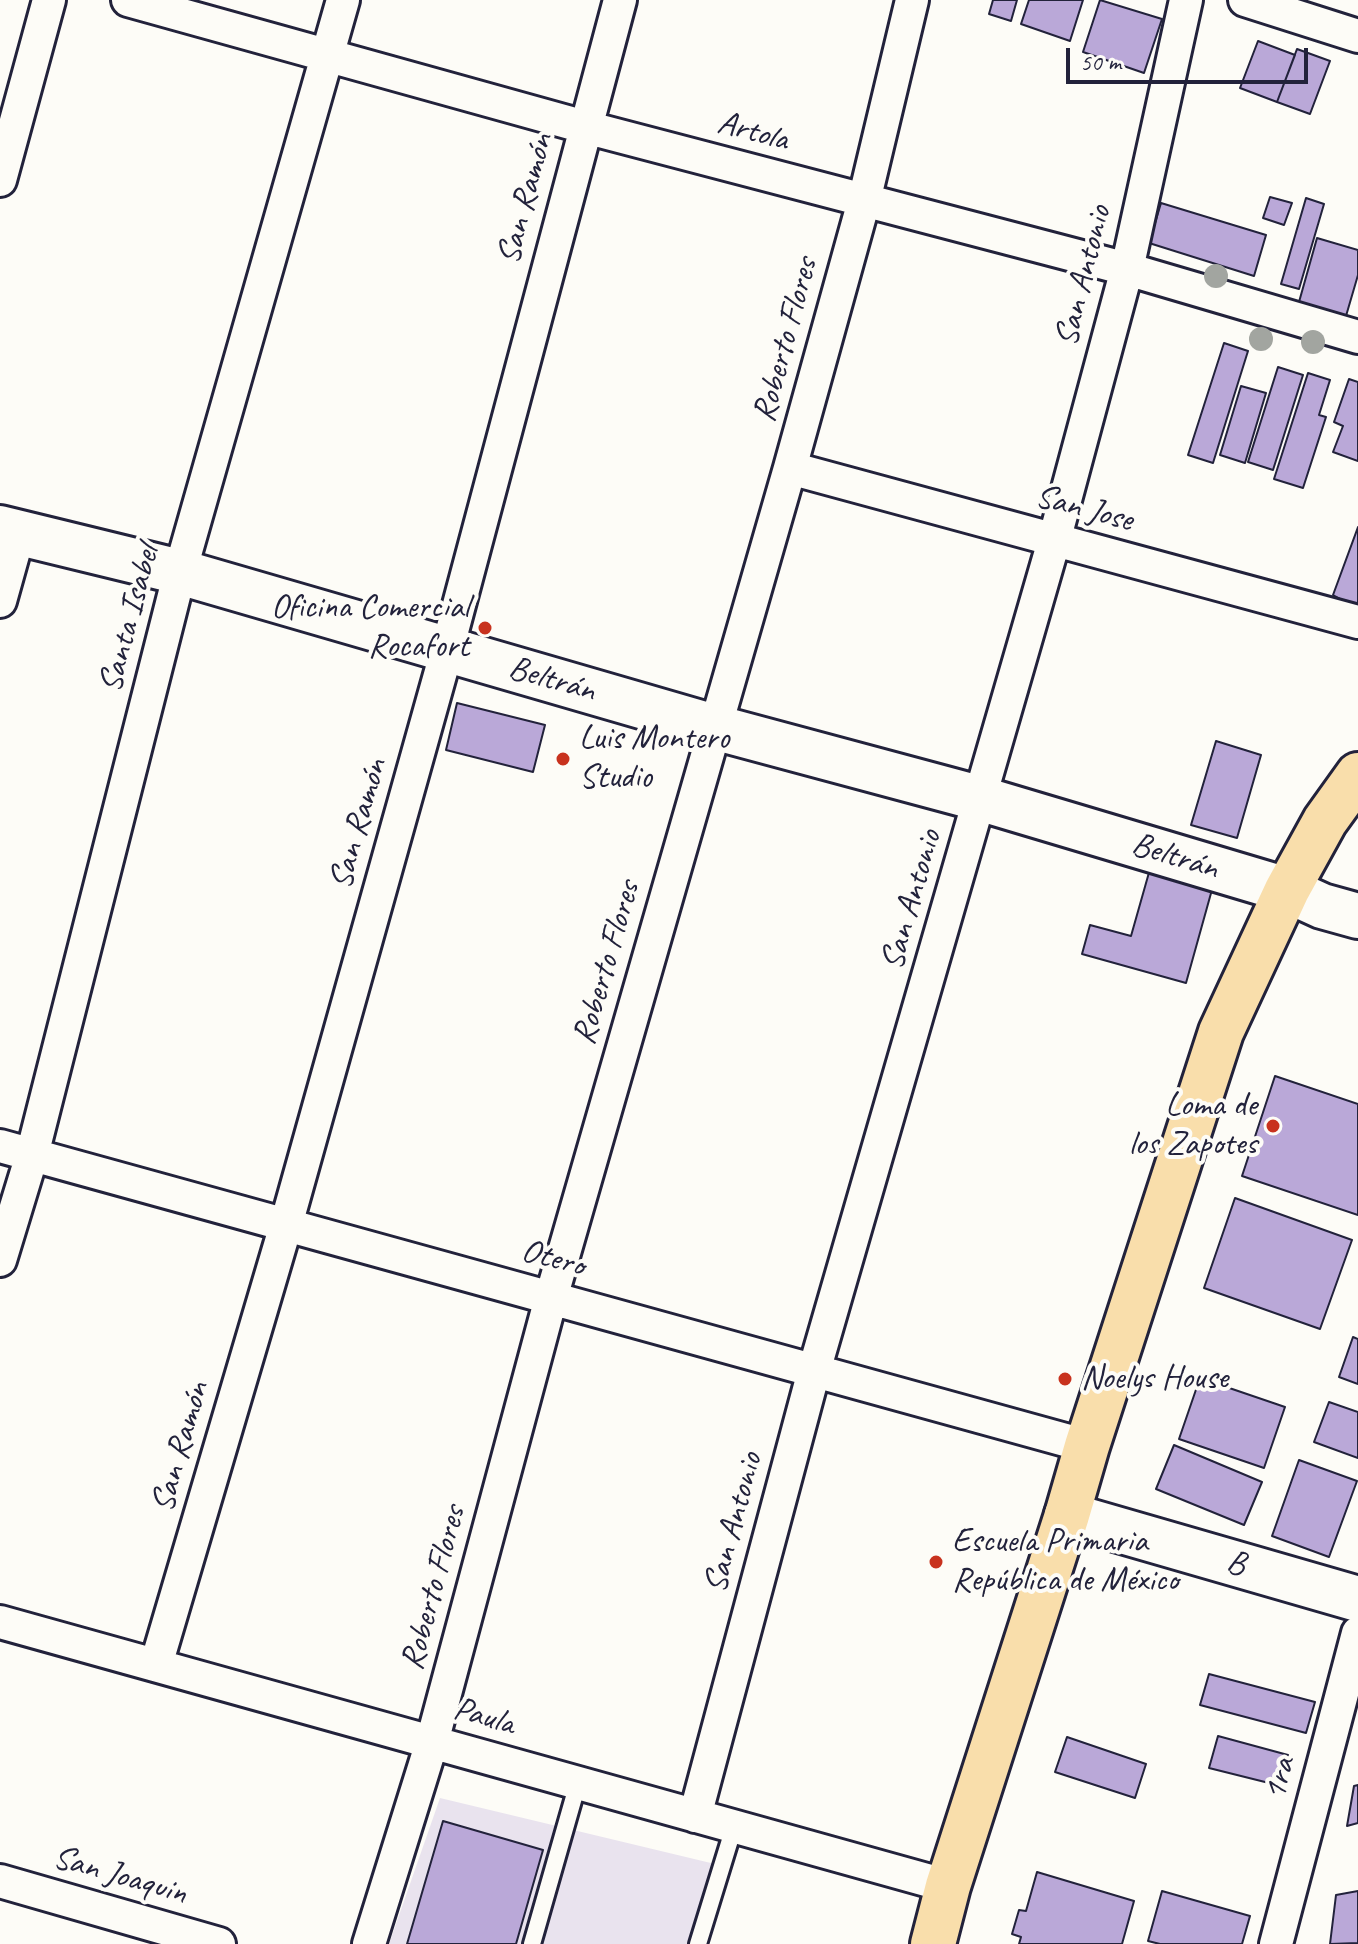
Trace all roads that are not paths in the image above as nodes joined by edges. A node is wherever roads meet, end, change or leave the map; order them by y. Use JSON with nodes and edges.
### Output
{"nodes":[{"id":1,"x":49,"y":0,"type":"edge"},
{"id":2,"x":128,"y":0,"type":"edge"},
{"id":3,"x":343,"y":0,"type":"edge"},
{"id":4,"x":620,"y":0,"type":"edge"},
{"id":5,"x":912,"y":0,"type":"edge"},
{"id":6,"x":1186,"y":0,"type":"edge"},
{"id":7,"x":1245,"y":0,"type":"edge"},
{"id":8,"x":1358,"y":36,"type":"edge"},
{"id":9,"x":329,"y":55,"type":"junction"},
{"id":10,"x":585,"y":127,"type":"junction"},
{"id":11,"x":0,"y":180,"type":"edge"},
{"id":12,"x":864,"y":201,"type":"junction"},
{"id":13,"x":1127,"y":269,"type":"junction"},
{"id":14,"x":1358,"y":337,"type":"edge"},
{"id":15,"x":790,"y":468,"type":"junction"},
{"id":16,"x":9,"y":530,"type":"edge"},
{"id":17,"x":1054,"y":541,"type":"junction"},
{"id":18,"x":180,"y":572,"type":"junction"},
{"id":19,"x":0,"y":601,"type":"edge"},
{"id":20,"x":1358,"y":622,"type":"edge"},
{"id":21,"x":447,"y":650,"type":"junction"},
{"id":22,"x":714,"y":727,"type":"junction"},
{"id":23,"x":1358,"y":775,"type":"edge"},
{"id":24,"x":982,"y":799,"type":"junction"},
{"id":25,"x":1287,"y":890,"type":"junction"},
{"id":26,"x":1358,"y":916,"type":"edge"},
{"id":27,"x":0,"y":1146,"type":"edge"},
{"id":28,"x":32,"y":1155,"type":"junction"},
{"id":29,"x":286,"y":1225,"type":"junction"},
{"id":30,"x":0,"y":1260,"type":"edge"},
{"id":31,"x":551,"y":1298,"type":"junction"},
{"id":32,"x":814,"y":1371,"type":"junction"},
{"id":33,"x":1087,"y":1446,"type":"junction"},
{"id":34,"x":1067,"y":1515,"type":"junction"},
{"id":35,"x":1358,"y":1599,"type":"edge"},
{"id":36,"x":0,"y":1622,"type":"edge"},
{"id":37,"x":1358,"y":1633,"type":"edge"},
{"id":38,"x":156,"y":1665,"type":"junction"},
{"id":39,"x":432,"y":1742,"type":"junction"},
{"id":40,"x":578,"y":1783,"type":"junction"},
{"id":41,"x":695,"y":1816,"type":"junction"},
{"id":42,"x":734,"y":1827,"type":"junction"},
{"id":43,"x":0,"y":1881,"type":"edge"},
{"id":44,"x":948,"y":1886,"type":"junction"},
{"id":45,"x":219,"y":1944,"type":"edge"},
{"id":46,"x":369,"y":1944,"type":"edge"},
{"id":47,"x":532,"y":1944,"type":"edge"},
{"id":48,"x":698,"y":1944,"type":"edge"},
{"id":49,"x":933,"y":1944,"type":"edge"},
{"id":50,"x":1276,"y":1944,"type":"edge"}],
"edges":[{"from":1,"to":11,"type":"street"},
{"from":2,"to":9,"type":"street","name":"Artola"},
{"from":3,"to":9,"type":"street","name":"Santa Isabel"},
{"from":4,"to":10,"type":"street","name":"San Ramón"},
{"from":5,"to":12,"type":"street","name":"Roberto Flores"},
{"from":6,"to":13,"type":"street","name":"San Antonio"},
{"from":7,"to":8,"type":"street"},
{"from":9,"to":10,"type":"street","name":"Artola"},
{"from":9,"to":18,"type":"street","name":"Santa Isabel"},
{"from":10,"to":12,"type":"street","name":"Artola"},
{"from":10,"to":21,"type":"street","name":"San Ramón"},
{"from":12,"to":13,"type":"street","name":"Artola"},
{"from":12,"to":15,"type":"street","name":"Roberto Flores"},
{"from":13,"to":14,"type":"street","name":"Artola"},
{"from":13,"to":17,"type":"street","name":"San Antonio"},
{"from":15,"to":17,"type":"street","name":"San Jose"},
{"from":15,"to":22,"type":"street","name":"Roberto Flores"},
{"from":16,"to":18,"type":"street","name":"Beltrán"},
{"from":16,"to":19,"type":"street"},
{"from":17,"to":20,"type":"street","name":"San Jose"},
{"from":17,"to":24,"type":"street","name":"San Antonio"},
{"from":18,"to":21,"type":"street","name":"Beltrán"},
{"from":18,"to":28,"type":"street","name":"Santa Isabel"},
{"from":21,"to":22,"type":"street","name":"Beltrán"},
{"from":21,"to":29,"type":"street","name":"San Ramón"},
{"from":22,"to":24,"type":"street","name":"Beltrán"},
{"from":22,"to":31,"type":"street","name":"Roberto Flores"},
{"from":23,"to":25,"type":"main road"},
{"from":24,"to":25,"type":"street","name":"Beltrán"},
{"from":24,"to":32,"type":"street","name":"San Antonio"},
{"from":25,"to":26,"type":"street","name":"Beltrán"},
{"from":25,"to":33,"type":"main road"},
{"from":27,"to":28,"type":"street","name":"Otero"},
{"from":28,"to":29,"type":"street","name":"Otero"},
{"from":28,"to":30,"type":"street","name":"Santa Isabel"},
{"from":29,"to":31,"type":"street","name":"Otero"},
{"from":29,"to":38,"type":"street","name":"San Ramón"},
{"from":31,"to":32,"type":"street","name":"Otero"},
{"from":31,"to":39,"type":"street","name":"Roberto Flores"},
{"from":32,"to":33,"type":"street","name":"Otero"},
{"from":32,"to":41,"type":"street","name":"San Antonio"},
{"from":33,"to":34,"type":"main road"},
{"from":34,"to":35,"type":"street","name":"B"},
{"from":34,"to":44,"type":"main road"},
{"from":36,"to":38,"type":"street","name":"Paula"},
{"from":37,"to":50,"type":"street","name":"1ra"},
{"from":38,"to":39,"type":"street","name":"Paula"},
{"from":39,"to":40,"type":"street","name":"Paula"},
{"from":39,"to":46,"type":"street","name":"Roberto Flores"},
{"from":40,"to":41,"type":"street","name":"Paula"},
{"from":40,"to":47,"type":"lane"},
{"from":41,"to":42,"type":"street","name":"Paula"},
{"from":42,"to":44,"type":"street","name":"Paula"},
{"from":42,"to":48,"type":"lane"},
{"from":43,"to":45,"type":"street","name":"San Joaquin"},
{"from":44,"to":49,"type":"main road"}]}
